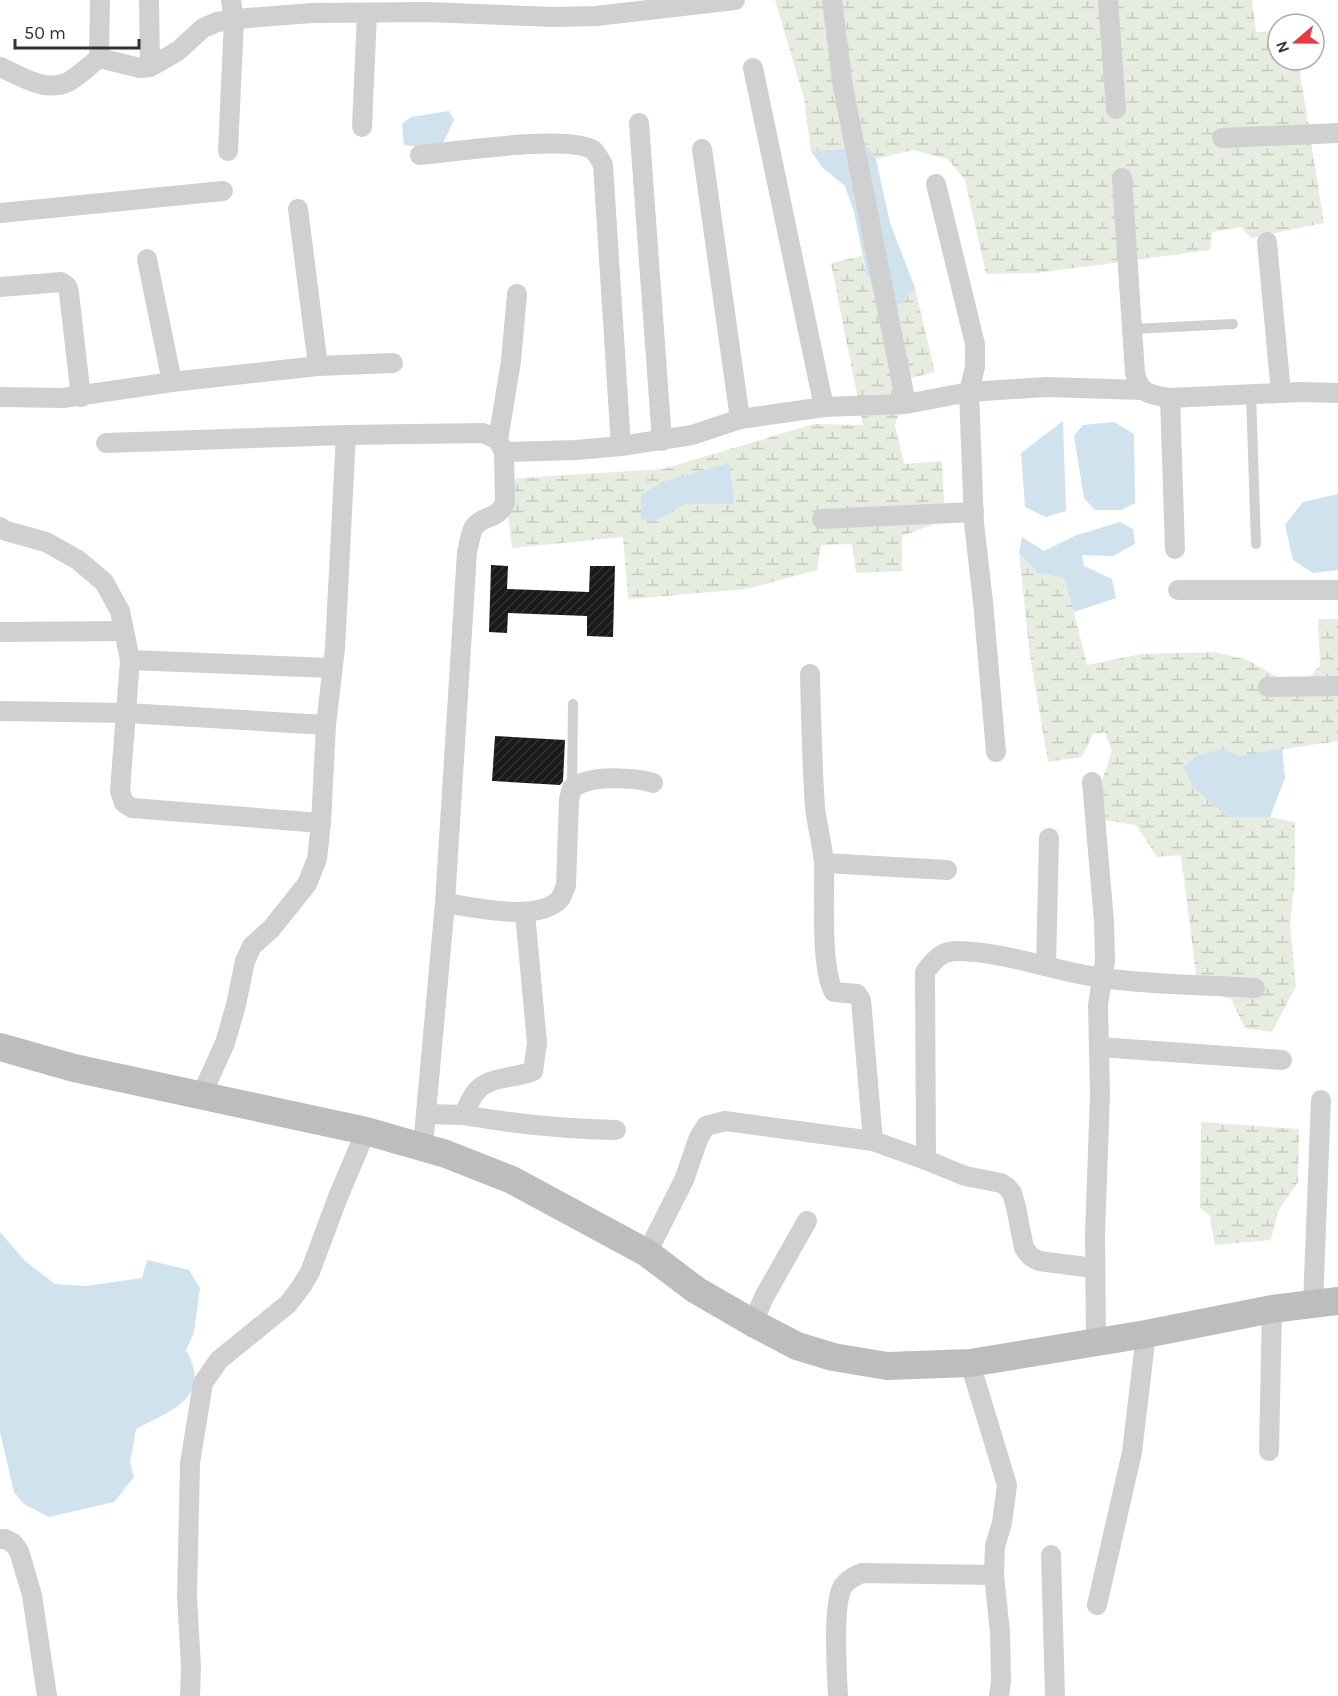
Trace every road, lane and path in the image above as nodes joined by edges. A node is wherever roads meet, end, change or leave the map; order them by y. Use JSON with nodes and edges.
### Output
{"nodes":[{"id":1,"x":100,"y":0,"type":"edge"},
{"id":2,"x":149,"y":0,"type":"edge"},
{"id":3,"x":231,"y":0,"type":"edge"},
{"id":4,"x":735,"y":0,"type":"edge"},
{"id":5,"x":832,"y":0,"type":"edge"},
{"id":6,"x":1108,"y":0,"type":"edge"},
{"id":7,"x":554,"y":8,"type":"edge"},
{"id":8,"x":367,"y":13,"type":"junction"},
{"id":9,"x":234,"y":20,"type":"junction"},
{"id":10,"x":99,"y":58,"type":"junction"},
{"id":11,"x":150,"y":66,"type":"junction"},
{"id":12,"x":0,"y":67,"type":"edge"},
{"id":13,"x":753,"y":68,"type":"dead end"},
{"id":14,"x":1116,"y":109,"type":"dead end"},
{"id":15,"x":639,"y":123,"type":"dead end"},
{"id":16,"x":362,"y":127,"type":"dead end"},
{"id":17,"x":1338,"y":133,"type":"edge"},
{"id":18,"x":1222,"y":138,"type":"dead end"},
{"id":19,"x":702,"y":149,"type":"dead end"},
{"id":20,"x":228,"y":151,"type":"dead end"},
{"id":21,"x":420,"y":155,"type":"dead end"},
{"id":22,"x":1122,"y":178,"type":"dead end"},
{"id":23,"x":936,"y":184,"type":"dead end"},
{"id":24,"x":223,"y":191,"type":"dead end"},
{"id":25,"x":298,"y":209,"type":"dead end"},
{"id":26,"x":0,"y":213,"type":"edge"},
{"id":27,"x":1267,"y":242,"type":"dead end"},
{"id":28,"x":147,"y":259,"type":"dead end"},
{"id":29,"x":0,"y":287,"type":"edge"},
{"id":30,"x":517,"y":294,"type":"dead end"},
{"id":31,"x":1233,"y":324,"type":"dead end"},
{"id":32,"x":1132,"y":329,"type":"junction"},
{"id":33,"x":393,"y":363,"type":"dead end"},
{"id":34,"x":318,"y":366,"type":"junction"},
{"id":35,"x":172,"y":382,"type":"junction"},
{"id":36,"x":1143,"y":390,"type":"junction"},
{"id":37,"x":969,"y":392,"type":"junction"},
{"id":38,"x":1281,"y":393,"type":"junction"},
{"id":39,"x":1338,"y":393,"type":"edge"},
{"id":40,"x":1251,"y":394,"type":"junction"},
{"id":41,"x":81,"y":396,"type":"junction"},
{"id":42,"x":0,"y":397,"type":"edge"},
{"id":43,"x":1170,"y":398,"type":"junction"},
{"id":44,"x":906,"y":404,"type":"junction"},
{"id":45,"x":824,"y":407,"type":"junction"},
{"id":46,"x":740,"y":419,"type":"junction"},
{"id":47,"x":346,"y":435,"type":"junction"},
{"id":48,"x":662,"y":441,"type":"junction"},
{"id":49,"x":106,"y":443,"type":"dead end"},
{"id":50,"x":501,"y":446,"type":"junction"},
{"id":51,"x":621,"y":446,"type":"junction"},
{"id":52,"x":974,"y":512,"type":"junction"},
{"id":53,"x":822,"y":519,"type":"dead end"},
{"id":54,"x":0,"y":527,"type":"edge"},
{"id":55,"x":1256,"y":544,"type":"dead end"},
{"id":56,"x":1174,"y":549,"type":"dead end"},
{"id":57,"x":1178,"y":590,"type":"dead end"},
{"id":58,"x":1338,"y":590,"type":"edge"},
{"id":59,"x":123,"y":631,"type":"junction"},
{"id":60,"x":0,"y":632,"type":"edge"},
{"id":61,"x":130,"y":660,"type":"junction"},
{"id":62,"x":332,"y":668,"type":"junction"},
{"id":63,"x":810,"y":674,"type":"dead end"},
{"id":64,"x":1338,"y":686,"type":"edge"},
{"id":65,"x":1268,"y":687,"type":"dead end"},
{"id":66,"x":573,"y":704,"type":"dead end"},
{"id":67,"x":0,"y":711,"type":"edge"},
{"id":68,"x":127,"y":713,"type":"junction"},
{"id":69,"x":326,"y":726,"type":"junction"},
{"id":70,"x":996,"y":752,"type":"dead end"},
{"id":71,"x":1092,"y":782,"type":"dead end"},
{"id":72,"x":653,"y":783,"type":"dead end"},
{"id":73,"x":572,"y":788,"type":"junction"},
{"id":74,"x":321,"y":823,"type":"junction"},
{"id":75,"x":1049,"y":837,"type":"dead end"},
{"id":76,"x":824,"y":863,"type":"junction"},
{"id":77,"x":947,"y":870,"type":"dead end"},
{"id":78,"x":445,"y":903,"type":"junction"},
{"id":79,"x":525,"y":913,"type":"junction"},
{"id":80,"x":1046,"y":966,"type":"junction"},
{"id":81,"x":1102,"y":978,"type":"junction"},
{"id":82,"x":1255,"y":988,"type":"dead end"},
{"id":83,"x":0,"y":1047,"type":"edge"},
{"id":84,"x":1099,"y":1047,"type":"junction"},
{"id":85,"x":1282,"y":1060,"type":"dead end"},
{"id":86,"x":201,"y":1096,"type":"junction"},
{"id":87,"x":1321,"y":1100,"type":"dead end"},
{"id":88,"x":428,"y":1114,"type":"junction"},
{"id":89,"x":464,"y":1115,"type":"junction"},
{"id":90,"x":616,"y":1130,"type":"dead end"},
{"id":91,"x":366,"y":1131,"type":"junction"},
{"id":92,"x":873,"y":1141,"type":"junction"},
{"id":93,"x":423,"y":1146,"type":"junction"},
{"id":94,"x":926,"y":1160,"type":"junction"},
{"id":95,"x":807,"y":1221,"type":"dead end"},
{"id":96,"x":647,"y":1253,"type":"junction"},
{"id":97,"x":1094,"y":1268,"type":"junction"},
{"id":98,"x":1326,"y":1303,"type":"edge"},
{"id":99,"x":1272,"y":1309,"type":"junction"},
{"id":100,"x":753,"y":1323,"type":"junction"},
{"id":101,"x":1146,"y":1334,"type":"junction"},
{"id":102,"x":1096,"y":1341,"type":"junction"},
{"id":103,"x":970,"y":1363,"type":"junction"},
{"id":104,"x":1269,"y":1451,"type":"dead end"},
{"id":105,"x":0,"y":1539,"type":"edge"},
{"id":106,"x":1051,"y":1555,"type":"dead end"},
{"id":107,"x":994,"y":1575,"type":"junction"},
{"id":108,"x":1097,"y":1605,"type":"dead end"},
{"id":109,"x":47,"y":1696,"type":"edge"},
{"id":110,"x":190,"y":1696,"type":"edge"},
{"id":111,"x":838,"y":1696,"type":"edge"},
{"id":112,"x":999,"y":1696,"type":"edge"},
{"id":113,"x":1055,"y":1696,"type":"edge"}],
"edges":[{"from":1,"to":10,"type":"street"},
{"from":2,"to":11,"type":"street"},
{"from":3,"to":9,"type":"street"},
{"from":4,"to":7,"type":"street"},
{"from":5,"to":44,"type":"street"},
{"from":6,"to":14,"type":"street"},
{"from":7,"to":8,"type":"street"},
{"from":8,"to":9,"type":"street"},
{"from":8,"to":16,"type":"street"},
{"from":9,"to":11,"type":"street"},
{"from":9,"to":20,"type":"street"},
{"from":10,"to":11,"type":"street"},
{"from":10,"to":12,"type":"street"},
{"from":13,"to":45,"type":"street"},
{"from":15,"to":48,"type":"street"},
{"from":17,"to":18,"type":"street"},
{"from":19,"to":46,"type":"street"},
{"from":21,"to":51,"type":"street"},
{"from":22,"to":32,"type":"street"},
{"from":23,"to":37,"type":"street"},
{"from":24,"to":26,"type":"street"},
{"from":25,"to":34,"type":"street"},
{"from":27,"to":38,"type":"street"},
{"from":28,"to":35,"type":"street"},
{"from":29,"to":41,"type":"street"},
{"from":30,"to":50,"type":"street"},
{"from":31,"to":32,"type":"lane"},
{"from":32,"to":36,"type":"street"},
{"from":33,"to":34,"type":"street"},
{"from":34,"to":35,"type":"street"},
{"from":35,"to":41,"type":"street"},
{"from":36,"to":37,"type":"street"},
{"from":36,"to":43,"type":"street"},
{"from":37,"to":44,"type":"street"},
{"from":37,"to":52,"type":"street"},
{"from":38,"to":39,"type":"street"},
{"from":38,"to":40,"type":"street"},
{"from":40,"to":43,"type":"street"},
{"from":40,"to":55,"type":"lane"},
{"from":41,"to":42,"type":"street"},
{"from":43,"to":56,"type":"street"},
{"from":44,"to":45,"type":"street"},
{"from":45,"to":46,"type":"street"},
{"from":46,"to":48,"type":"street"},
{"from":47,"to":49,"type":"street"},
{"from":47,"to":50,"type":"street"},
{"from":47,"to":62,"type":"street"},
{"from":48,"to":51,"type":"street"},
{"from":50,"to":51,"type":"street"},
{"from":50,"to":78,"type":"street"},
{"from":52,"to":53,"type":"street"},
{"from":52,"to":70,"type":"street"},
{"from":54,"to":59,"type":"street"},
{"from":57,"to":58,"type":"street"},
{"from":59,"to":60,"type":"street"},
{"from":59,"to":61,"type":"street"},
{"from":61,"to":62,"type":"street"},
{"from":61,"to":68,"type":"street"},
{"from":62,"to":69,"type":"street"},
{"from":63,"to":76,"type":"street"},
{"from":64,"to":65,"type":"street"},
{"from":66,"to":73,"type":"lane"},
{"from":67,"to":68,"type":"street"},
{"from":68,"to":69,"type":"street"},
{"from":68,"to":74,"type":"street"},
{"from":69,"to":74,"type":"street"},
{"from":71,"to":81,"type":"street"},
{"from":72,"to":73,"type":"street"},
{"from":73,"to":79,"type":"street"},
{"from":74,"to":86,"type":"street"},
{"from":75,"to":80,"type":"street"},
{"from":76,"to":77,"type":"street"},
{"from":76,"to":92,"type":"street"},
{"from":78,"to":79,"type":"street"},
{"from":78,"to":88,"type":"street"},
{"from":79,"to":89,"type":"street"},
{"from":80,"to":81,"type":"street"},
{"from":80,"to":94,"type":"street"},
{"from":81,"to":82,"type":"street"},
{"from":81,"to":84,"type":"street"},
{"from":83,"to":86,"type":"street"},
{"from":84,"to":85,"type":"street"},
{"from":84,"to":97,"type":"street"},
{"from":86,"to":91,"type":"street"},
{"from":87,"to":98,"type":"street"},
{"from":88,"to":89,"type":"street"},
{"from":88,"to":93,"type":"street"},
{"from":89,"to":90,"type":"street"},
{"from":91,"to":93,"type":"street"},
{"from":91,"to":110,"type":"street"},
{"from":92,"to":94,"type":"street"},
{"from":92,"to":96,"type":"street"},
{"from":93,"to":96,"type":"street"},
{"from":94,"to":97,"type":"street"},
{"from":95,"to":100,"type":"street"},
{"from":96,"to":100,"type":"street"},
{"from":97,"to":102,"type":"street"},
{"from":98,"to":99,"type":"street"},
{"from":99,"to":101,"type":"street"},
{"from":99,"to":104,"type":"street"},
{"from":100,"to":103,"type":"street"},
{"from":101,"to":102,"type":"street"},
{"from":101,"to":108,"type":"street"},
{"from":102,"to":103,"type":"street"},
{"from":103,"to":107,"type":"street"},
{"from":105,"to":109,"type":"street"},
{"from":106,"to":113,"type":"street"},
{"from":107,"to":111,"type":"street"},
{"from":107,"to":112,"type":"street"}]}
